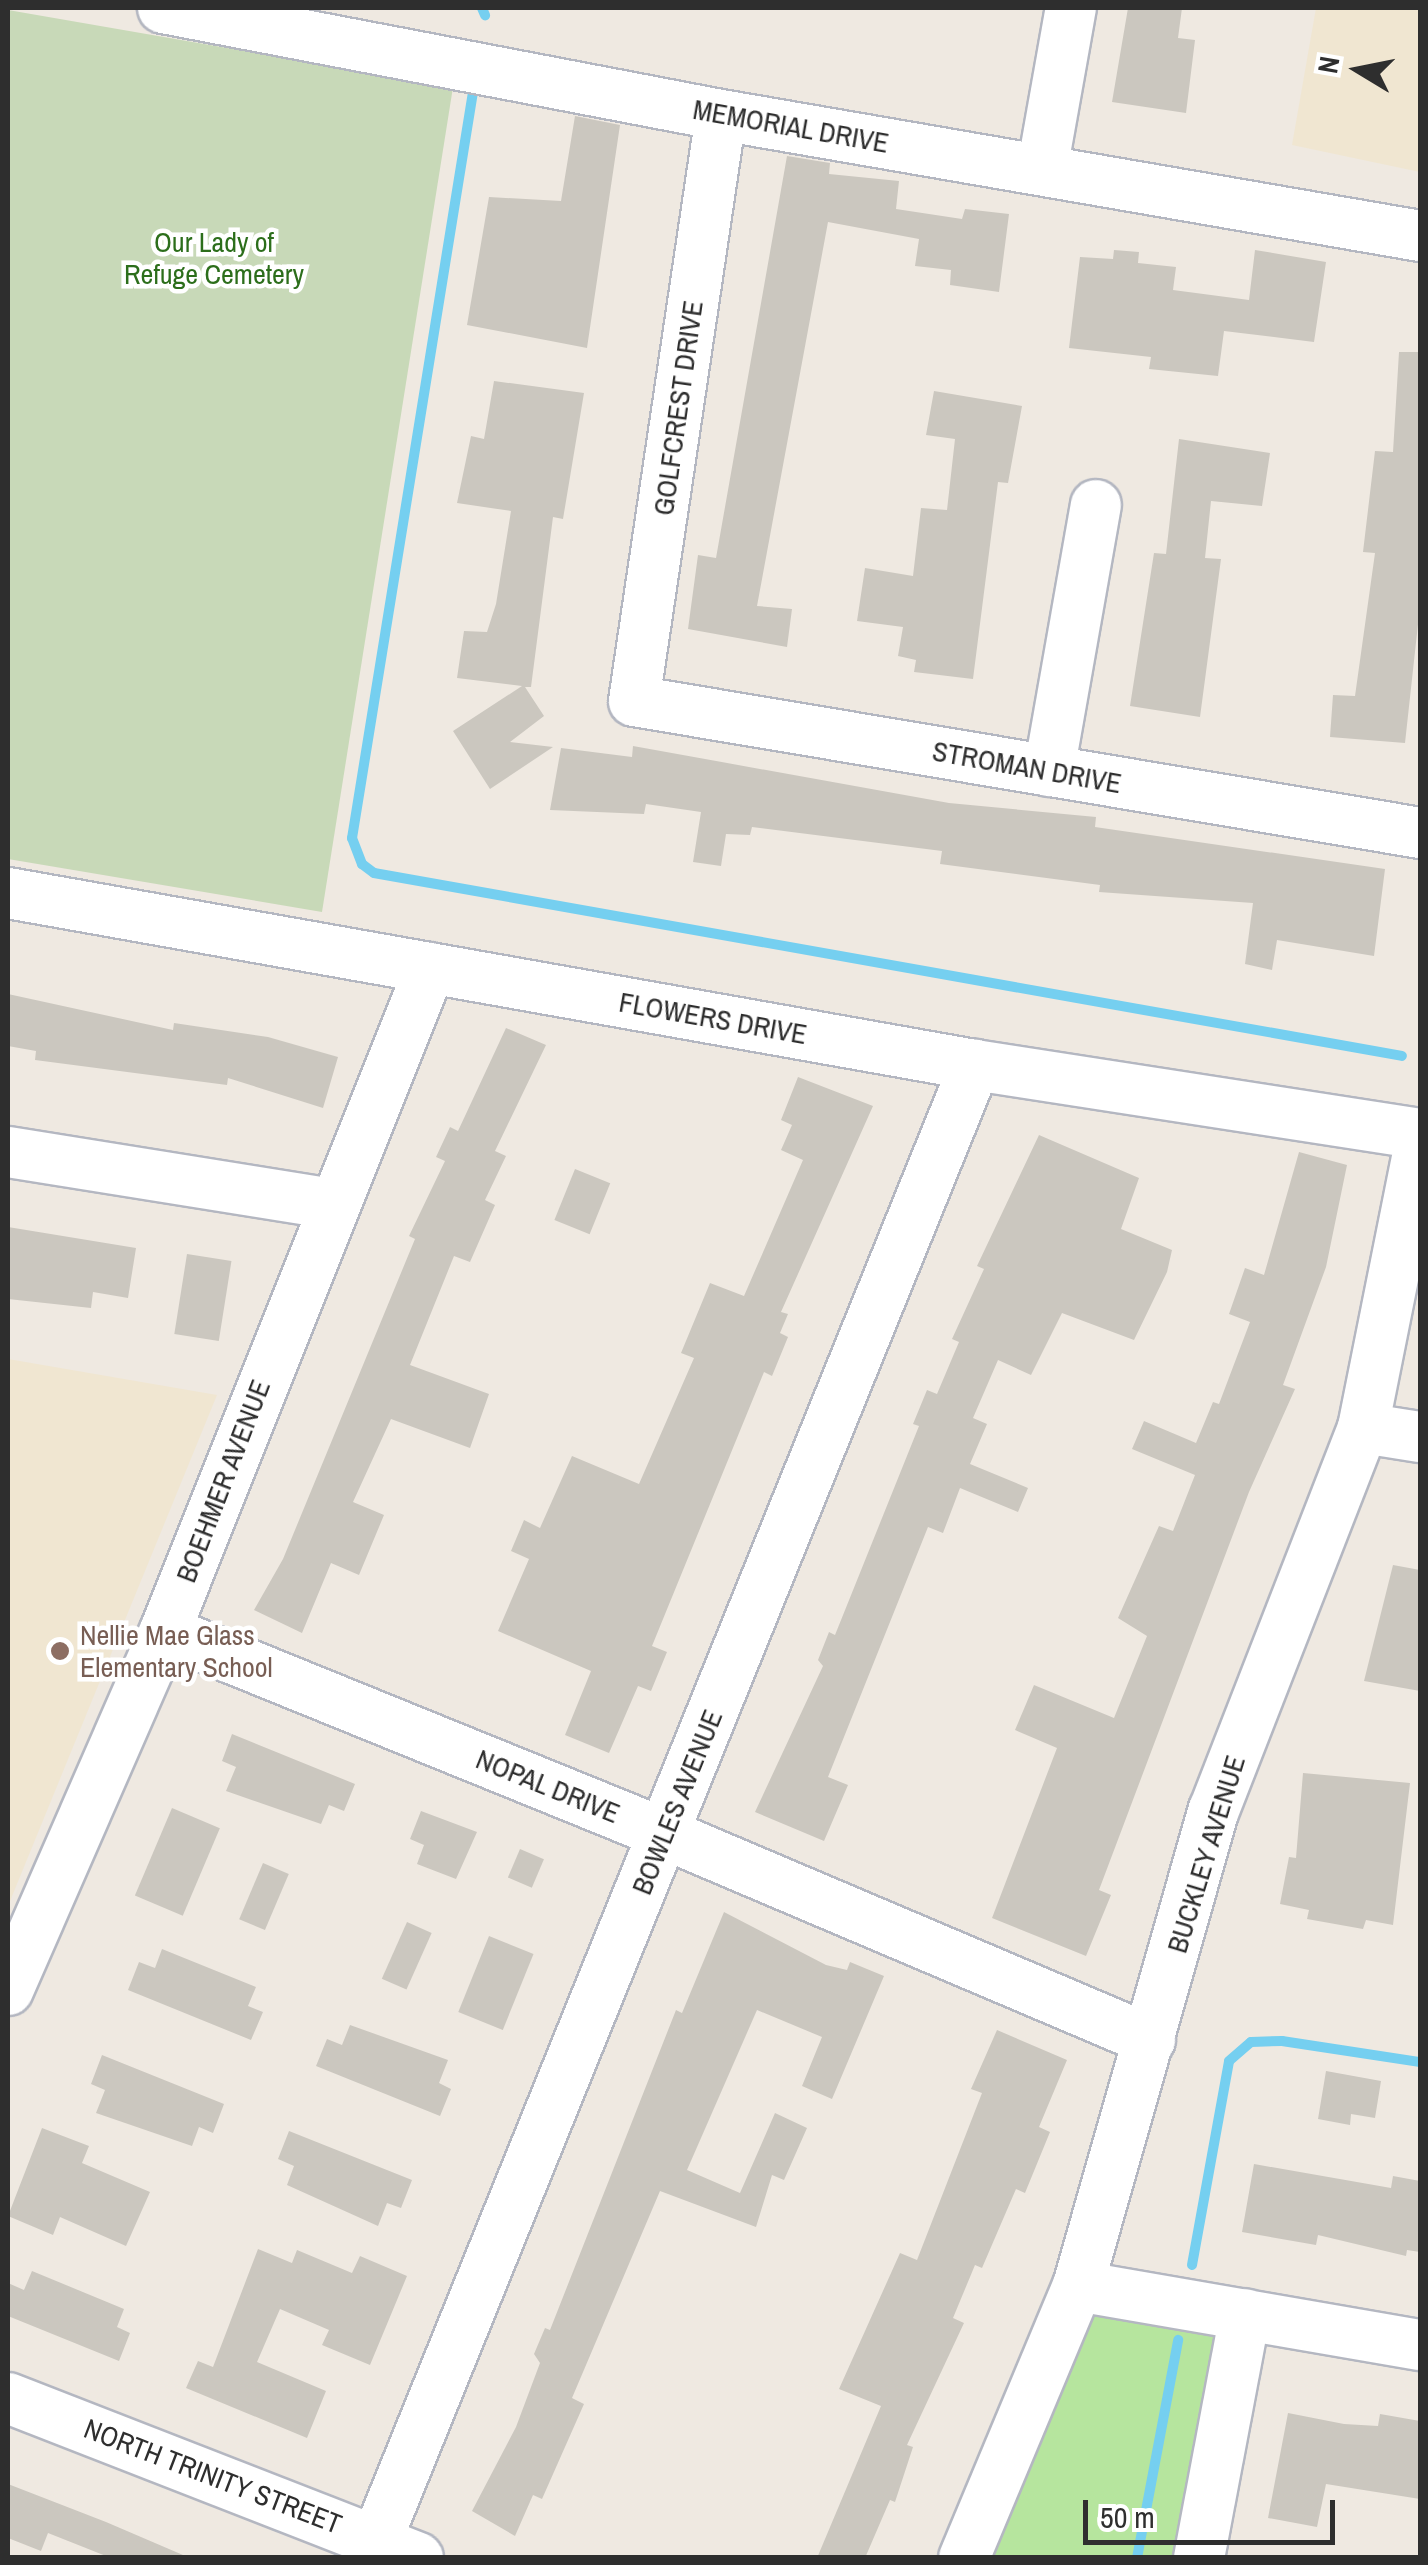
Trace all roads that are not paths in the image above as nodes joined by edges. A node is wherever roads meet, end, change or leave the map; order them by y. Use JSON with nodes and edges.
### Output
{"nodes":[{"id":1,"x":163,"y":8,"type":"edge"},
{"id":2,"x":1071,"y":8,"type":"edge"},
{"id":3,"x":721,"y":115,"type":"junction"},
{"id":4,"x":1042,"y":170,"type":"junction"},
{"id":5,"x":1420,"y":236,"type":"edge"},
{"id":6,"x":1096,"y":505,"type":"dead end"},
{"id":7,"x":634,"y":701,"type":"joint"},
{"id":8,"x":1049,"y":771,"type":"junction"},
{"id":9,"x":1420,"y":834,"type":"edge"},
{"id":10,"x":8,"y":892,"type":"edge"},
{"id":11,"x":430,"y":968,"type":"junction"},
{"id":12,"x":975,"y":1065,"type":"junction"},
{"id":13,"x":1420,"y":1134,"type":"edge"},
{"id":14,"x":1420,"y":1142,"type":"edge"},
{"id":15,"x":8,"y":1152,"type":"edge"},
{"id":16,"x":330,"y":1204,"type":"junction"},
{"id":17,"x":1363,"y":1428,"type":"junction"},
{"id":18,"x":1420,"y":1437,"type":"edge"},
{"id":19,"x":164,"y":1631,"type":"junction"},
{"id":20,"x":665,"y":1834,"type":"junction"},
{"id":21,"x":8,"y":1990,"type":"edge"},
{"id":22,"x":1150,"y":2040,"type":"junction"},
{"id":23,"x":1078,"y":2286,"type":"junction"},
{"id":24,"x":1245,"y":2314,"type":"junction"},
{"id":25,"x":1420,"y":2344,"type":"edge"},
{"id":26,"x":8,"y":2398,"type":"edge"},
{"id":27,"x":398,"y":2548,"type":"edge"},
{"id":28,"x":964,"y":2558,"type":"edge"},
{"id":29,"x":1199,"y":2558,"type":"edge"}],
"edges":[{"from":1,"to":3,"type":"street","name":"MEMORIAL DRIVE"},
{"from":2,"to":4,"type":"street"},
{"from":3,"to":4,"type":"street","name":"MEMORIAL DRIVE"},
{"from":3,"to":7,"type":"street","name":"GOLFCREST DRIVE"},
{"from":4,"to":5,"type":"street","name":"MEMORIAL DRIVE"},
{"from":6,"to":8,"type":"street"},
{"from":7,"to":8,"type":"street","name":"STROMAN DRIVE"},
{"from":8,"to":9,"type":"street","name":"STROMAN DRIVE"},
{"from":10,"to":11,"type":"street","name":"FLOWERS DRIVE"},
{"from":11,"to":12,"type":"street","name":"FLOWERS DRIVE"},
{"from":11,"to":16,"type":"street","name":"BOEHMER AVENUE"},
{"from":12,"to":13,"type":"street","name":"FLOWERS DRIVE"},
{"from":12,"to":20,"type":"street","name":"BOWLES AVENUE"},
{"from":14,"to":17,"type":"street","name":"BUCKLEY AVENUE"},
{"from":15,"to":16,"type":"street"},
{"from":16,"to":19,"type":"street","name":"BOEHMER AVENUE"},
{"from":17,"to":18,"type":"street"},
{"from":17,"to":22,"type":"street","name":"BUCKLEY AVENUE"},
{"from":19,"to":20,"type":"street","name":"NOPAL DRIVE"},
{"from":19,"to":21,"type":"street","name":"BOEHMER AVENUE"},
{"from":20,"to":22,"type":"street","name":"NOPAL DRIVE"},
{"from":20,"to":27,"type":"street","name":"BOWLES AVENUE"},
{"from":22,"to":23,"type":"street","name":"BUCKLEY AVENUE"},
{"from":23,"to":24,"type":"street"},
{"from":23,"to":28,"type":"street","name":"BUCKLEY AVENUE"},
{"from":24,"to":25,"type":"street"},
{"from":24,"to":29,"type":"street"},
{"from":26,"to":27,"type":"street","name":"NORTH TRINITY STREET"}]}
